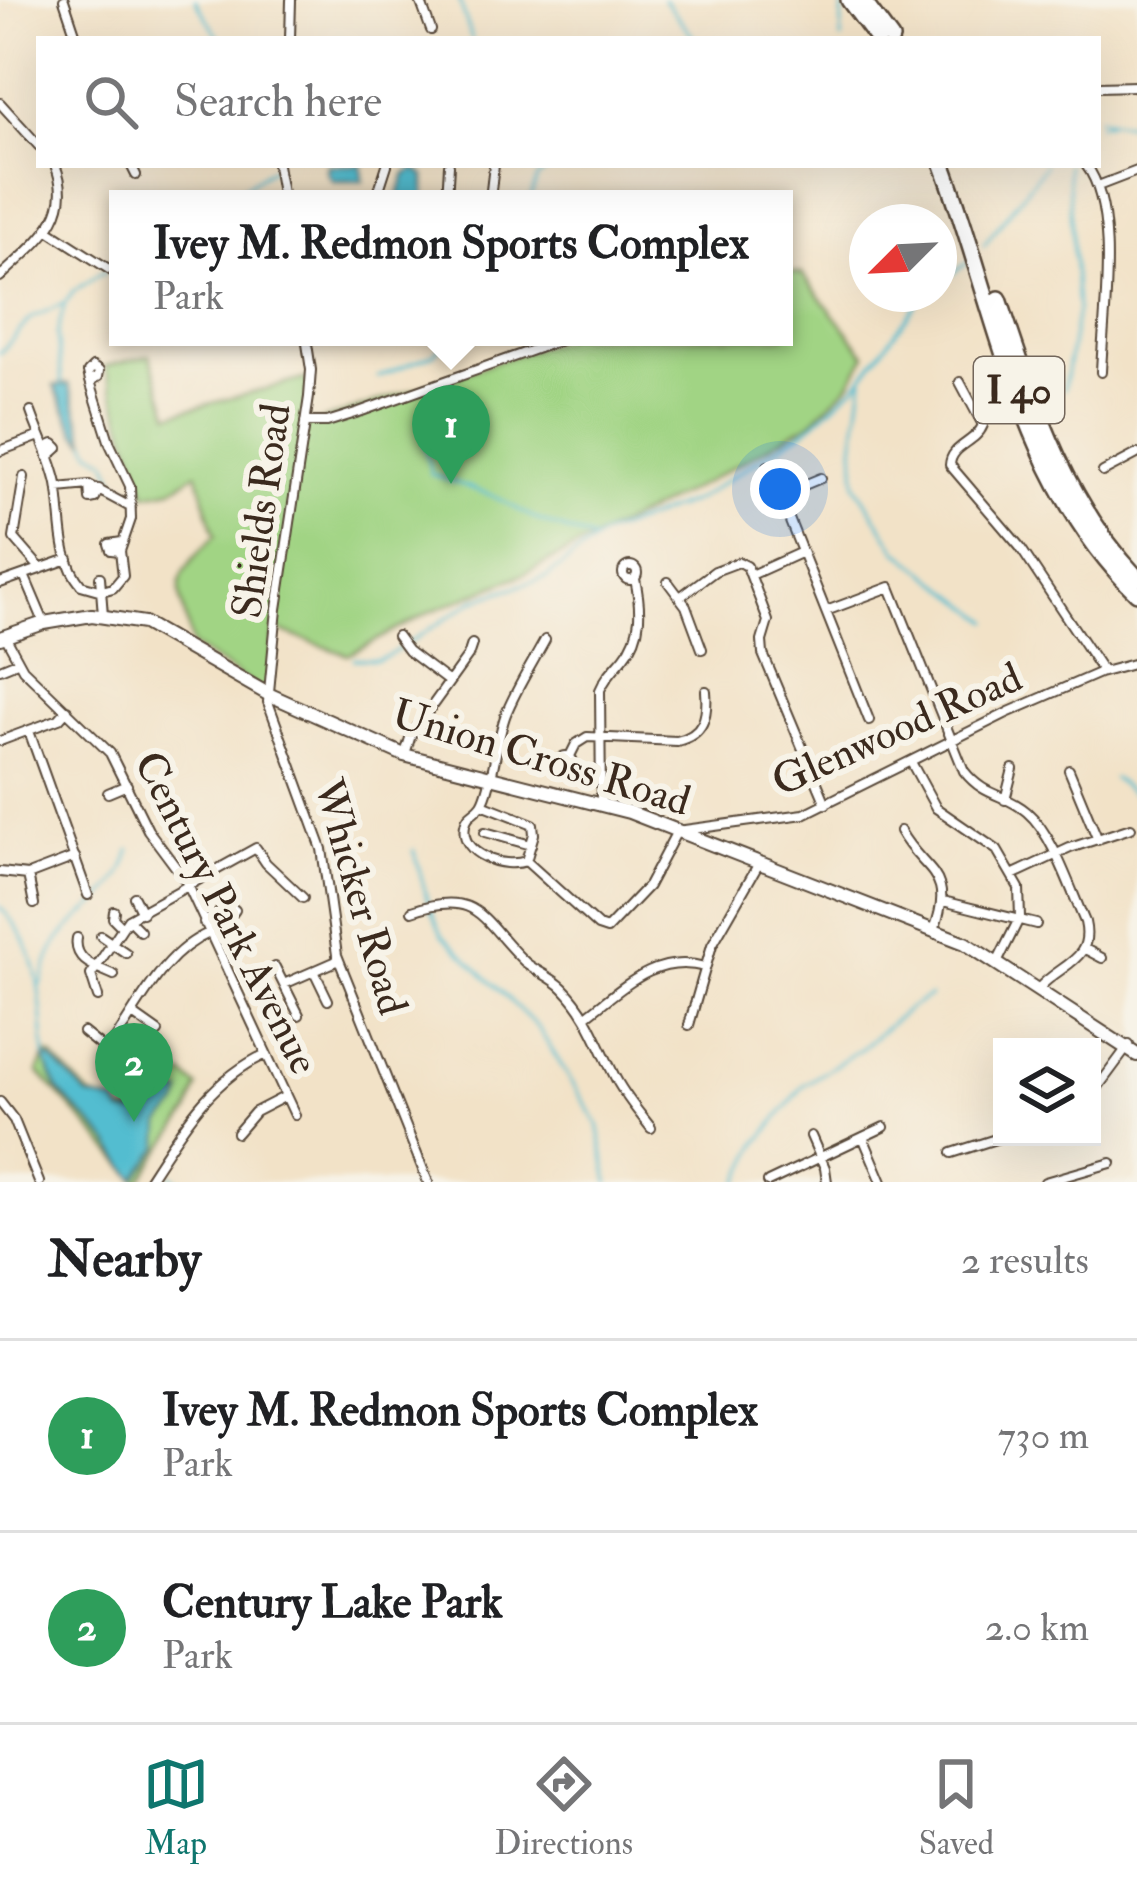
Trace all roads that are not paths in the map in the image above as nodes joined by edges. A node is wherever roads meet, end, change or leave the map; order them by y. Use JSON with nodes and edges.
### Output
{"nodes":[{"id":1,"x":64,"y":0,"type":"edge"},
{"id":2,"x":291,"y":0,"type":"edge"},
{"id":3,"x":420,"y":0,"type":"edge"},
{"id":4,"x":849,"y":0,"type":"edge"},
{"id":5,"x":862,"y":0,"type":"edge"},
{"id":6,"x":431,"y":30,"type":"dead end"},
{"id":7,"x":76,"y":36,"type":"edge"},
{"id":8,"x":290,"y":36,"type":"edge"},
{"id":9,"x":876,"y":36,"type":"edge"},
{"id":10,"x":889,"y":36,"type":"edge"},
{"id":11,"x":1137,"y":86,"type":"edge"},
{"id":12,"x":1101,"y":87,"type":"edge"},
{"id":13,"x":0,"y":103,"type":"edge"},
{"id":14,"x":36,"y":143,"type":"edge"},
{"id":15,"x":57,"y":168,"type":"edge"},
{"id":16,"x":132,"y":168,"type":"edge"},
{"id":17,"x":944,"y":168,"type":"edge"},
{"id":18,"x":955,"y":168,"type":"edge"},
{"id":19,"x":1088,"y":168,"type":"edge"},
{"id":20,"x":1137,"y":171,"type":"edge"},
{"id":21,"x":136,"y":175,"type":"dead end"},
{"id":22,"x":1098,"y":186,"type":"junction"},
{"id":23,"x":48,"y":230,"type":"junction"},
{"id":24,"x":109,"y":269,"type":"edge"},
{"id":25,"x":0,"y":277,"type":"edge"},
{"id":26,"x":307,"y":346,"type":"edge"},
{"id":27,"x":544,"y":346,"type":"edge"},
{"id":28,"x":1101,"y":372,"type":"dead end"},
{"id":29,"x":90,"y":381,"type":"dead end"},
{"id":30,"x":960,"y":382,"type":"dead end"},
{"id":31,"x":31,"y":412,"type":"dead end"},
{"id":32,"x":305,"y":422,"type":"junction"},
{"id":33,"x":40,"y":436,"type":"junction"},
{"id":34,"x":0,"y":451,"type":"edge"},
{"id":35,"x":1137,"y":454,"type":"edge"},
{"id":36,"x":767,"y":466,"type":"dead end"},
{"id":37,"x":1103,"y":472,"type":"dead end"},
{"id":38,"x":24,"y":477,"type":"dead end"},
{"id":39,"x":821,"y":478,"type":"dead end"},
{"id":40,"x":58,"y":488,"type":"junction"},
{"id":41,"x":780,"y":495,"type":"junction"},
{"id":42,"x":130,"y":507,"type":"junction"},
{"id":43,"x":802,"y":552,"type":"junction"},
{"id":44,"x":68,"y":559,"type":"junction"},
{"id":45,"x":41,"y":568,"type":"junction"},
{"id":46,"x":23,"y":575,"type":"junction"},
{"id":47,"x":751,"y":575,"type":"junction"},
{"id":48,"x":100,"y":577,"type":"dead end"},
{"id":49,"x":635,"y":578,"type":"dead end"},
{"id":50,"x":1137,"y":578,"type":"edge"},
{"id":51,"x":668,"y":582,"type":"dead end"},
{"id":52,"x":0,"y":583,"type":"edge"},
{"id":53,"x":102,"y":591,"type":"junction"},
{"id":54,"x":1137,"y":593,"type":"edge"},
{"id":55,"x":680,"y":597,"type":"junction"},
{"id":56,"x":826,"y":610,"type":"junction"},
{"id":57,"x":103,"y":615,"type":"junction"},
{"id":58,"x":44,"y":623,"type":"junction"},
{"id":59,"x":3,"y":636,"type":"edge"},
{"id":60,"x":397,"y":636,"type":"dead end"},
{"id":61,"x":545,"y":640,"type":"dead end"},
{"id":62,"x":472,"y":644,"type":"dead end"},
{"id":63,"x":702,"y":649,"type":"dead end"},
{"id":64,"x":17,"y":662,"type":"junction"},
{"id":65,"x":1137,"y":663,"type":"edge"},
{"id":66,"x":0,"y":669,"type":"edge"},
{"id":67,"x":1103,"y":672,"type":"junction"},
{"id":68,"x":449,"y":682,"type":"junction"},
{"id":69,"x":706,"y":692,"type":"dead end"},
{"id":70,"x":268,"y":694,"type":"junction"},
{"id":71,"x":67,"y":710,"type":"junction"},
{"id":72,"x":869,"y":720,"type":"dead end"},
{"id":73,"x":29,"y":730,"type":"junction"},
{"id":74,"x":600,"y":735,"type":"junction"},
{"id":75,"x":0,"y":741,"type":"edge"},
{"id":76,"x":950,"y":742,"type":"junction"},
{"id":77,"x":404,"y":755,"type":"junction"},
{"id":78,"x":570,"y":756,"type":"dead end"},
{"id":79,"x":911,"y":762,"type":"junction"},
{"id":80,"x":1013,"y":769,"type":"dead end"},
{"id":81,"x":1070,"y":770,"type":"dead end"},
{"id":82,"x":488,"y":778,"type":"junction"},
{"id":83,"x":127,"y":785,"type":"junction"},
{"id":84,"x":108,"y":793,"type":"dead end"},
{"id":85,"x":1005,"y":800,"type":"junction"},
{"id":86,"x":482,"y":804,"type":"junction"},
{"id":87,"x":826,"y":804,"type":"junction"},
{"id":88,"x":601,"y":806,"type":"junction"},
{"id":89,"x":1130,"y":828,"type":"dead end"},
{"id":90,"x":677,"y":831,"type":"junction"},
{"id":91,"x":900,"y":831,"type":"dead end"},
{"id":92,"x":485,"y":832,"type":"dead end"},
{"id":93,"x":1098,"y":840,"type":"junction"},
{"id":94,"x":531,"y":845,"type":"junction"},
{"id":95,"x":1054,"y":856,"type":"junction"},
{"id":96,"x":75,"y":857,"type":"junction"},
{"id":97,"x":526,"y":861,"type":"junction"},
{"id":98,"x":758,"y":865,"type":"junction"},
{"id":99,"x":0,"y":872,"type":"edge"},
{"id":100,"x":28,"y":875,"type":"junction"},
{"id":101,"x":1012,"y":875,"type":"junction"},
{"id":102,"x":188,"y":889,"type":"junction"},
{"id":103,"x":88,"y":895,"type":"dead end"},
{"id":104,"x":134,"y":897,"type":"dead end"},
{"id":105,"x":303,"y":898,"type":"dead end"},
{"id":106,"x":943,"y":901,"type":"junction"},
{"id":107,"x":34,"y":904,"type":"dead end"},
{"id":108,"x":114,"y":910,"type":"dead end"},
{"id":109,"x":412,"y":911,"type":"dead end"},
{"id":110,"x":142,"y":913,"type":"junction"},
{"id":111,"x":223,"y":913,"type":"dead end"},
{"id":112,"x":1020,"y":917,"type":"junction"},
{"id":113,"x":205,"y":922,"type":"junction"},
{"id":114,"x":125,"y":923,"type":"junction"},
{"id":115,"x":1036,"y":924,"type":"dead end"},
{"id":116,"x":140,"y":931,"type":"dead end"},
{"id":117,"x":934,"y":931,"type":"junction"},
{"id":118,"x":209,"y":933,"type":"junction"},
{"id":119,"x":101,"y":936,"type":"dead end"},
{"id":120,"x":77,"y":938,"type":"dead end"},
{"id":121,"x":111,"y":946,"type":"junction"},
{"id":122,"x":1085,"y":950,"type":"junction"},
{"id":123,"x":126,"y":953,"type":"dead end"},
{"id":124,"x":1102,"y":958,"type":"dead end"},
{"id":125,"x":339,"y":960,"type":"junction"},
{"id":126,"x":998,"y":961,"type":"junction"},
{"id":127,"x":96,"y":967,"type":"junction"},
{"id":128,"x":276,"y":967,"type":"dead end"},
{"id":129,"x":705,"y":967,"type":"junction"},
{"id":130,"x":314,"y":971,"type":"junction"},
{"id":131,"x":114,"y":975,"type":"dead end"},
{"id":132,"x":284,"y":984,"type":"junction"},
{"id":133,"x":1039,"y":988,"type":"junction"},
{"id":134,"x":98,"y":997,"type":"dead end"},
{"id":135,"x":328,"y":1000,"type":"dead end"},
{"id":136,"x":134,"y":1015,"type":"junction"},
{"id":137,"x":299,"y":1015,"type":"dead end"},
{"id":138,"x":586,"y":1016,"type":"junction"},
{"id":139,"x":689,"y":1025,"type":"dead end"},
{"id":140,"x":83,"y":1032,"type":"dead end"},
{"id":141,"x":158,"y":1032,"type":"dead end"},
{"id":142,"x":1133,"y":1048,"type":"edge"},
{"id":143,"x":106,"y":1052,"type":"junction"},
{"id":144,"x":266,"y":1054,"type":"junction"},
{"id":145,"x":141,"y":1075,"type":"dead end"},
{"id":146,"x":1101,"y":1085,"type":"edge"},
{"id":147,"x":286,"y":1096,"type":"junction"},
{"id":148,"x":0,"y":1102,"type":"edge"},
{"id":149,"x":295,"y":1115,"type":"dead end"},
{"id":150,"x":884,"y":1127,"type":"dead end"},
{"id":151,"x":651,"y":1128,"type":"dead end"},
{"id":152,"x":237,"y":1133,"type":"dead end"},
{"id":153,"x":811,"y":1136,"type":"dead end"},
{"id":154,"x":862,"y":1136,"type":"junction"},
{"id":155,"x":993,"y":1140,"type":"edge"},
{"id":156,"x":952,"y":1153,"type":"dead end"},
{"id":157,"x":820,"y":1155,"type":"junction"},
{"id":158,"x":1111,"y":1163,"type":"dead end"},
{"id":159,"x":39,"y":1182,"type":"edge"},
{"id":160,"x":147,"y":1182,"type":"edge"},
{"id":161,"x":428,"y":1182,"type":"edge"},
{"id":162,"x":768,"y":1182,"type":"edge"},
{"id":163,"x":827,"y":1182,"type":"edge"},
{"id":164,"x":882,"y":1182,"type":"edge"},
{"id":165,"x":1045,"y":1182,"type":"edge"}],
"edges":[{"from":1,"to":7,"type":"street"},
{"from":2,"to":8,"type":"street"},
{"from":3,"to":6,"type":"street"},
{"from":4,"to":9,"type":"highway"},
{"from":5,"to":10,"type":"highway"},
{"from":11,"to":12,"type":"street"},
{"from":13,"to":14,"type":"street"},
{"from":15,"to":23,"type":"street"},
{"from":16,"to":21,"type":"street"},
{"from":17,"to":54,"type":"highway","number":"I 40"},
{"from":18,"to":50,"type":"highway","number":"I 40"},
{"from":19,"to":22,"type":"street"},
{"from":20,"to":22,"type":"street"},
{"from":22,"to":28,"type":"street"},
{"from":23,"to":24,"type":"street"},
{"from":23,"to":25,"type":"street"},
{"from":26,"to":32,"type":"street","name":"Shields Road"},
{"from":27,"to":32,"type":"street"},
{"from":29,"to":42,"type":"street"},
{"from":30,"to":67,"type":"street"},
{"from":31,"to":33,"type":"street"},
{"from":32,"to":70,"type":"street","name":"Shields Road"},
{"from":33,"to":34,"type":"street"},
{"from":33,"to":40,"type":"street"},
{"from":35,"to":37,"type":"street"},
{"from":36,"to":41,"type":"street"},
{"from":38,"to":45,"type":"street"},
{"from":39,"to":41,"type":"street"},
{"from":40,"to":42,"type":"street"},
{"from":40,"to":44,"type":"street"},
{"from":41,"to":43,"type":"street"},
{"from":42,"to":53,"type":"street"},
{"from":43,"to":47,"type":"street"},
{"from":43,"to":56,"type":"street"},
{"from":44,"to":45,"type":"street"},
{"from":44,"to":53,"type":"street"},
{"from":45,"to":46,"type":"street"},
{"from":46,"to":52,"type":"street"},
{"from":46,"to":58,"type":"street"},
{"from":47,"to":55,"type":"street"},
{"from":47,"to":87,"type":"street"},
{"from":48,"to":53,"type":"street"},
{"from":49,"to":74,"type":"street"},
{"from":51,"to":55,"type":"street"},
{"from":53,"to":57,"type":"street"},
{"from":55,"to":63,"type":"street"},
{"from":56,"to":72,"type":"street"},
{"from":56,"to":76,"type":"street"},
{"from":57,"to":58,"type":"main road","name":"Union Cross Road"},
{"from":57,"to":70,"type":"main road","name":"Union Cross Road"},
{"from":58,"to":59,"type":"main road","name":"Union Cross Road"},
{"from":59,"to":64,"type":"street","name":"Century Park Avenue"},
{"from":60,"to":68,"type":"street"},
{"from":61,"to":82,"type":"street"},
{"from":62,"to":68,"type":"street"},
{"from":64,"to":66,"type":"street"},
{"from":64,"to":71,"type":"street","name":"Century Park Avenue"},
{"from":65,"to":67,"type":"street","name":"Glenwood Road"},
{"from":67,"to":76,"type":"street","name":"Glenwood Road"},
{"from":68,"to":77,"type":"street"},
{"from":69,"to":74,"type":"street"},
{"from":70,"to":77,"type":"main road","name":"Union Cross Road"},
{"from":70,"to":125,"type":"street","name":"Whicker Road"},
{"from":71,"to":73,"type":"street"},
{"from":71,"to":83,"type":"street","name":"Century Park Avenue"},
{"from":73,"to":75,"type":"street"},
{"from":73,"to":96,"type":"street"},
{"from":74,"to":78,"type":"street"},
{"from":74,"to":88,"type":"street"},
{"from":76,"to":79,"type":"street","name":"Glenwood Road"},
{"from":76,"to":85,"type":"street"},
{"from":77,"to":82,"type":"main road","name":"Union Cross Road"},
{"from":79,"to":87,"type":"street","name":"Glenwood Road"},
{"from":79,"to":101,"type":"street"},
{"from":80,"to":85,"type":"street"},
{"from":81,"to":93,"type":"street"},
{"from":82,"to":86,"type":"street"},
{"from":82,"to":88,"type":"main road","name":"Union Cross Road"},
{"from":83,"to":84,"type":"street"},
{"from":83,"to":102,"type":"street","name":"Century Park Avenue"},
{"from":85,"to":95,"type":"street"},
{"from":86,"to":94,"type":"street"},
{"from":86,"to":97,"type":"street"},
{"from":87,"to":90,"type":"street","name":"Glenwood Road"},
{"from":88,"to":90,"type":"main road","name":"Union Cross Road"},
{"from":89,"to":93,"type":"street"},
{"from":90,"to":97,"type":"street"},
{"from":90,"to":98,"type":"main road","name":"Union Cross Road"},
{"from":91,"to":106,"type":"street"},
{"from":92,"to":94,"type":"street"},
{"from":93,"to":95,"type":"street"},
{"from":94,"to":97,"type":"street"},
{"from":95,"to":101,"type":"street"},
{"from":95,"to":122,"type":"street"},
{"from":96,"to":100,"type":"street"},
{"from":96,"to":103,"type":"street"},
{"from":98,"to":117,"type":"main road","name":"Union Cross Road"},
{"from":98,"to":129,"type":"street"},
{"from":99,"to":100,"type":"street"},
{"from":100,"to":107,"type":"street"},
{"from":101,"to":112,"type":"street"},
{"from":102,"to":105,"type":"street"},
{"from":102,"to":110,"type":"street"},
{"from":102,"to":113,"type":"street","name":"Century Park Avenue"},
{"from":104,"to":110,"type":"street"},
{"from":106,"to":112,"type":"street"},
{"from":106,"to":117,"type":"street"},
{"from":108,"to":114,"type":"street"},
{"from":109,"to":138,"type":"street"},
{"from":110,"to":114,"type":"street"},
{"from":111,"to":113,"type":"street"},
{"from":112,"to":115,"type":"street"},
{"from":112,"to":126,"type":"street"},
{"from":113,"to":118,"type":"street","name":"Century Park Avenue"},
{"from":114,"to":116,"type":"street"},
{"from":114,"to":121,"type":"street"},
{"from":117,"to":126,"type":"main road","name":"Union Cross Road"},
{"from":118,"to":136,"type":"street"},
{"from":118,"to":144,"type":"street","name":"Century Park Avenue"},
{"from":119,"to":121,"type":"street"},
{"from":120,"to":127,"type":"street"},
{"from":121,"to":123,"type":"street"},
{"from":121,"to":127,"type":"street"},
{"from":122,"to":124,"type":"street"},
{"from":122,"to":133,"type":"street"},
{"from":125,"to":130,"type":"street"},
{"from":125,"to":161,"type":"street","name":"Whicker Road"},
{"from":126,"to":133,"type":"main road","name":"Union Cross Road"},
{"from":127,"to":131,"type":"street"},
{"from":127,"to":134,"type":"street"},
{"from":128,"to":132,"type":"street"},
{"from":129,"to":138,"type":"street"},
{"from":129,"to":139,"type":"street"},
{"from":130,"to":132,"type":"street"},
{"from":130,"to":135,"type":"street"},
{"from":132,"to":137,"type":"street"},
{"from":133,"to":142,"type":"main road","name":"Union Cross Road"},
{"from":136,"to":141,"type":"street"},
{"from":136,"to":143,"type":"street"},
{"from":138,"to":151,"type":"street"},
{"from":140,"to":143,"type":"street"},
{"from":142,"to":146,"type":"street"},
{"from":143,"to":145,"type":"street"},
{"from":144,"to":147,"type":"street","name":"Century Park Avenue"},
{"from":144,"to":160,"type":"street"},
{"from":147,"to":149,"type":"street","name":"Century Park Avenue"},
{"from":147,"to":152,"type":"street"},
{"from":148,"to":159,"type":"street"},
{"from":150,"to":154,"type":"street"},
{"from":153,"to":157,"type":"street"},
{"from":154,"to":157,"type":"street"},
{"from":154,"to":164,"type":"street"},
{"from":155,"to":156,"type":"street"},
{"from":157,"to":162,"type":"street"},
{"from":157,"to":163,"type":"street"},
{"from":158,"to":165,"type":"street"}]}
